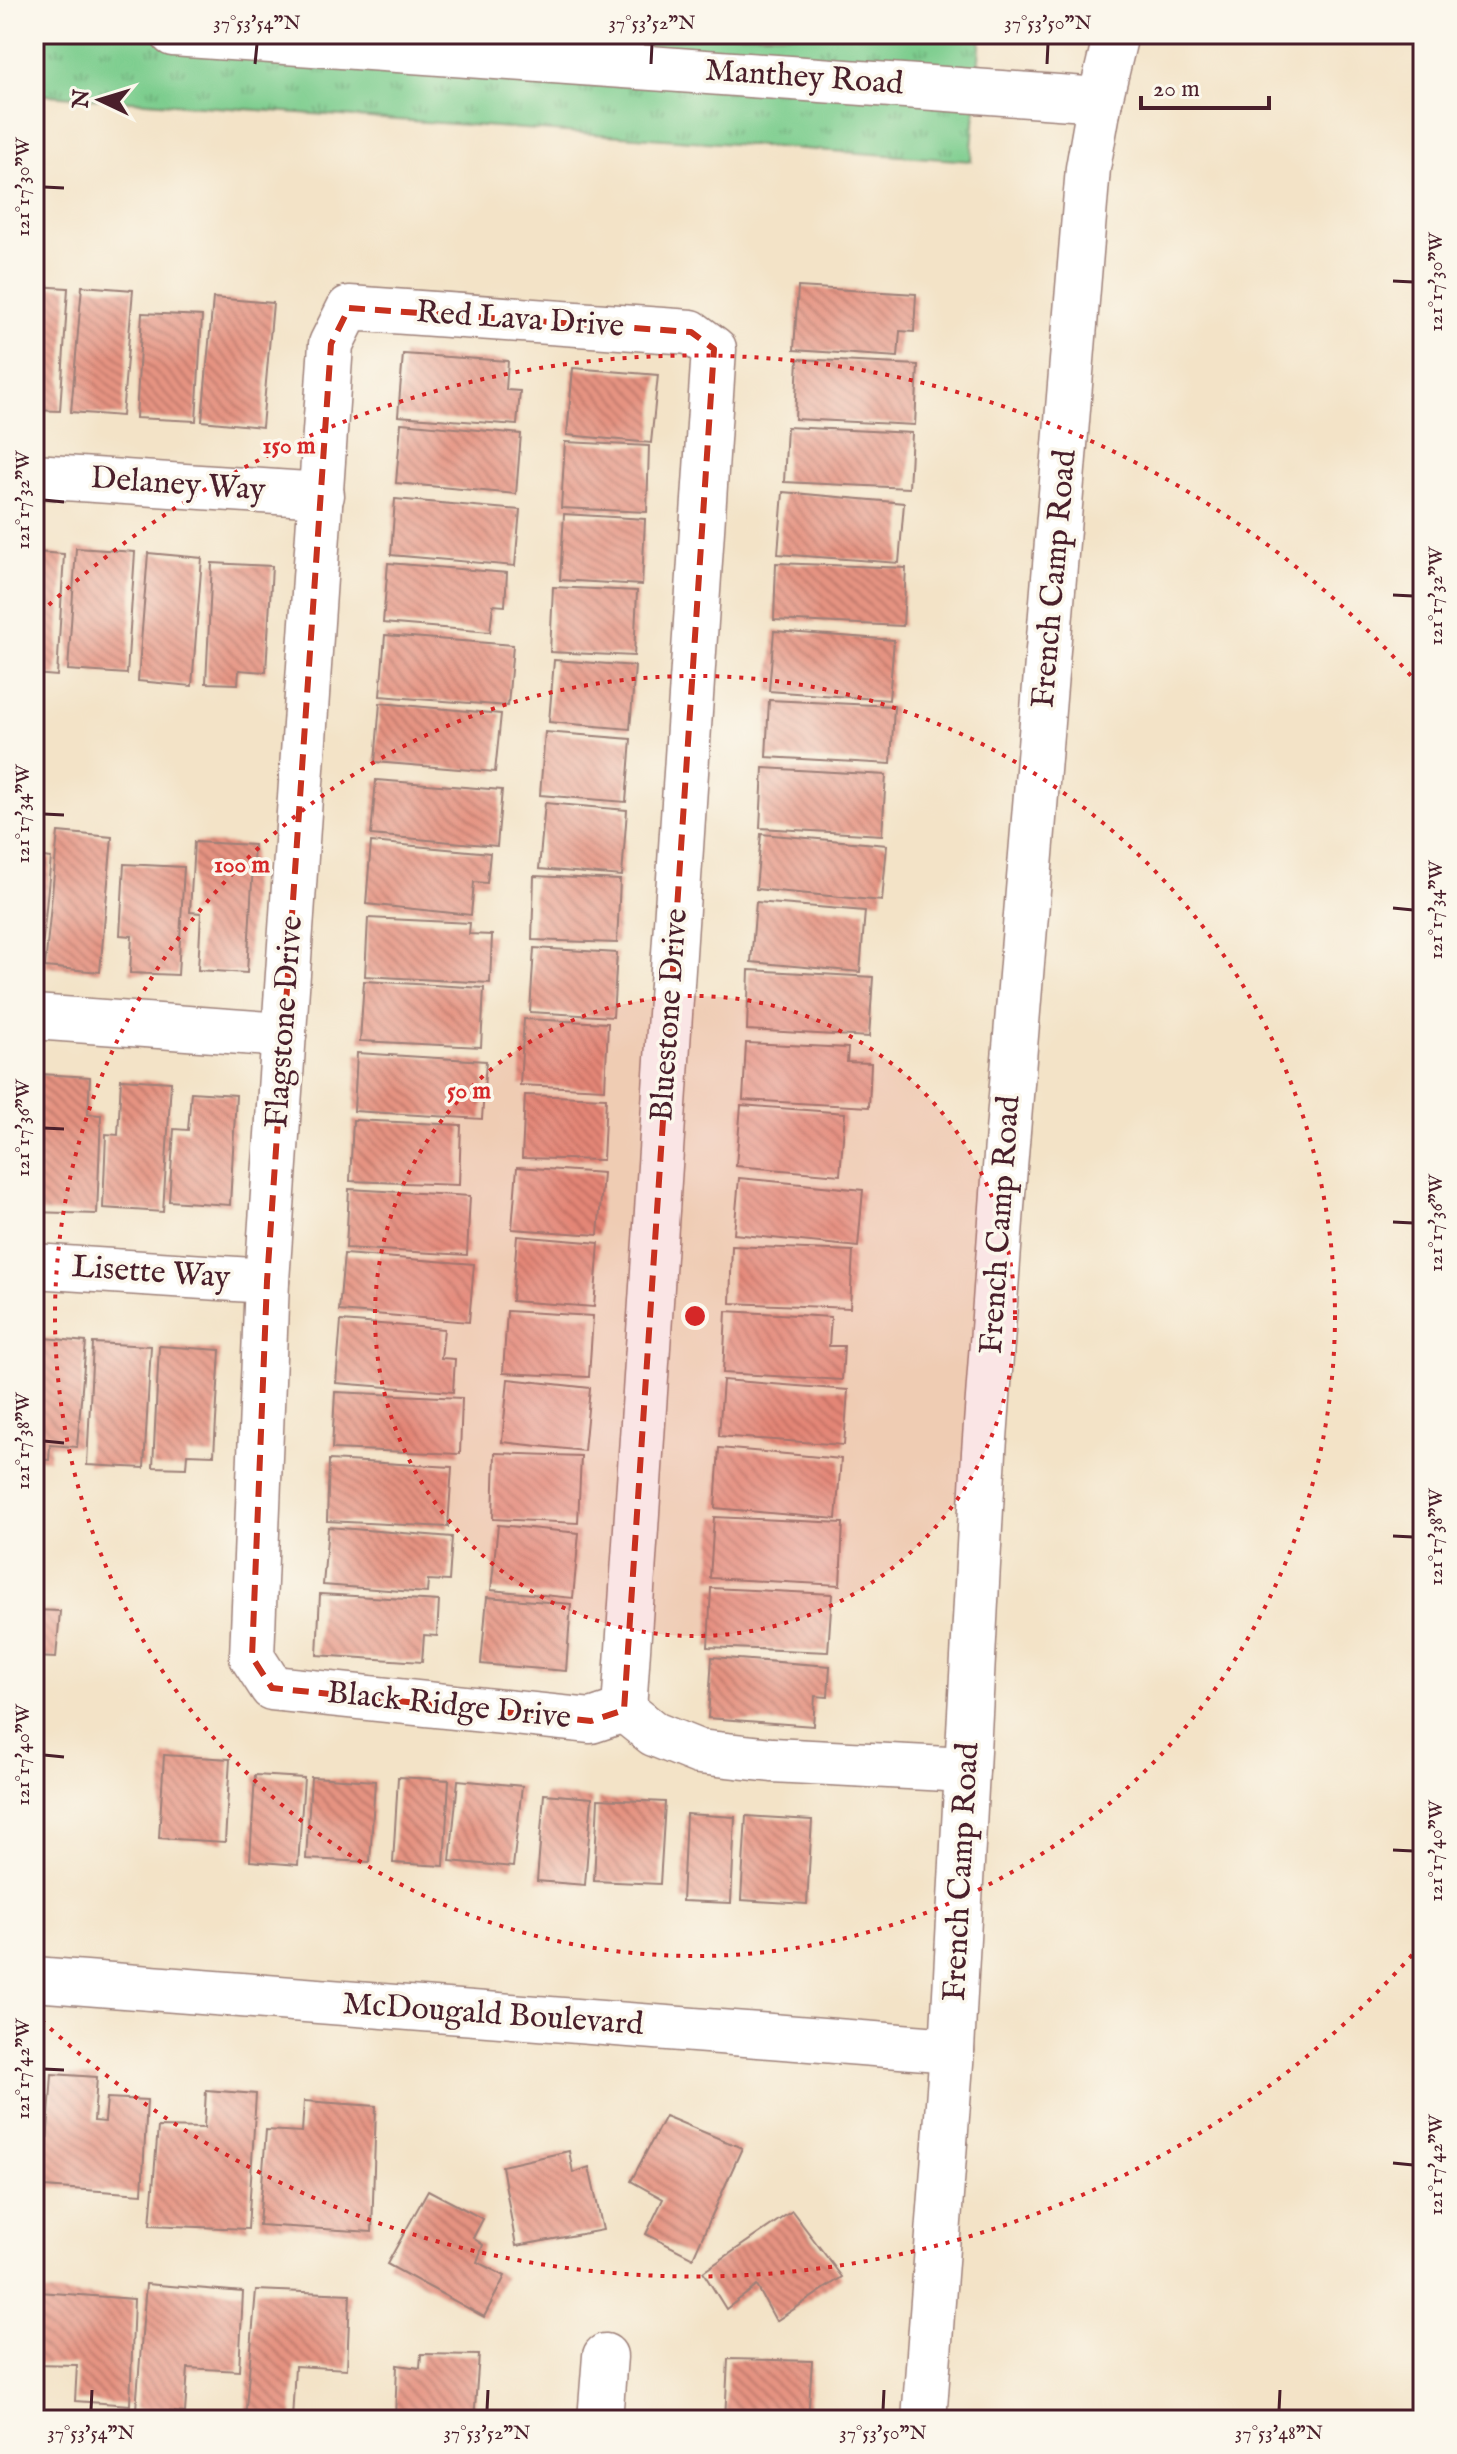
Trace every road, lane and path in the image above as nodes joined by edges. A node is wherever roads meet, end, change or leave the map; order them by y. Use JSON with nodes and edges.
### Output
{"nodes":[{"id":1,"x":173,"y":34,"type":"edge"},
{"id":2,"x":1116,"y":34,"type":"edge"},
{"id":3,"x":1100,"y":100,"type":"junction"},
{"id":4,"x":349,"y":308,"type":"joint"},
{"id":5,"x":691,"y":332,"type":"joint"},
{"id":6,"x":34,"y":476,"type":"edge"},
{"id":7,"x":322,"y":495,"type":"junction"},
{"id":8,"x":34,"y":1017,"type":"edge"},
{"id":9,"x":284,"y":1035,"type":"junction"},
{"id":10,"x":34,"y":1266,"type":"edge"},
{"id":11,"x":267,"y":1281,"type":"junction"},
{"id":12,"x":272,"y":1688,"type":"joint"},
{"id":13,"x":624,"y":1710,"type":"junction"},
{"id":14,"x":967,"y":1770,"type":"junction"},
{"id":15,"x":34,"y":1979,"type":"edge"},
{"id":16,"x":952,"y":2050,"type":"junction"},
{"id":17,"x":605,"y":2356,"type":"dead end"},
{"id":18,"x":600,"y":2420,"type":"edge"},
{"id":19,"x":924,"y":2420,"type":"edge"}],
"edges":[{"from":1,"to":3,"type":"street","name":"Manthey Road"},
{"from":2,"to":3,"type":"street","name":"French Camp Road"},
{"from":3,"to":14,"type":"street","name":"French Camp Road"},
{"from":4,"to":5,"type":"street","name":"Red Lava Drive"},
{"from":4,"to":7,"type":"street","name":"Flagstone Drive"},
{"from":5,"to":13,"type":"street","name":"Bluestone Drive"},
{"from":6,"to":7,"type":"street","name":"Delaney Way"},
{"from":7,"to":9,"type":"street","name":"Flagstone Drive"},
{"from":8,"to":9,"type":"street"},
{"from":9,"to":11,"type":"street","name":"Flagstone Drive"},
{"from":10,"to":11,"type":"street","name":"Lisette Way"},
{"from":11,"to":12,"type":"street","name":"Flagstone Drive"},
{"from":12,"to":13,"type":"street","name":"Black Ridge Drive"},
{"from":13,"to":14,"type":"street"},
{"from":14,"to":16,"type":"street","name":"French Camp Road"},
{"from":15,"to":16,"type":"street","name":"McDougald Boulevard"},
{"from":16,"to":19,"type":"street","name":"French Camp Road"},
{"from":17,"to":18,"type":"street"}]}
